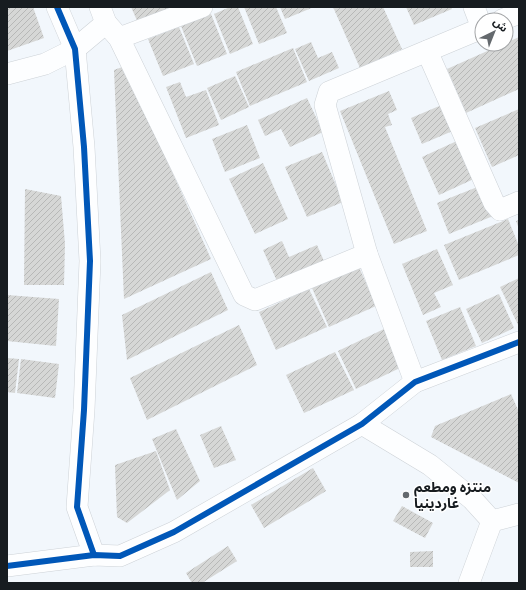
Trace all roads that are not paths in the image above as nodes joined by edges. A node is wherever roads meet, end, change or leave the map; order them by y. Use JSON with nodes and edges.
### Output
{"nodes":[{"id":1,"x":57,"y":7,"type":"edge"},
{"id":2,"x":202,"y":7,"type":"edge"},
{"id":3,"x":474,"y":7,"type":"edge"},
{"id":4,"x":108,"y":23,"type":"edge"},
{"id":5,"x":75,"y":49,"type":"junction"},
{"id":6,"x":427,"y":51,"type":"junction"},
{"id":7,"x":7,"y":74,"type":"edge"},
{"id":8,"x":519,"y":202,"type":"edge"},
{"id":9,"x":367,"y":254,"type":"junction"},
{"id":10,"x":519,"y":342,"type":"edge"},
{"id":11,"x":415,"y":382,"type":"junction"},
{"id":12,"x":362,"y":424,"type":"junction"},
{"id":13,"x":519,"y":514,"type":"edge"},
{"id":14,"x":492,"y":521,"type":"junction"},
{"id":15,"x":94,"y":555,"type":"junction"},
{"id":16,"x":7,"y":566,"type":"edge"},
{"id":17,"x":469,"y":583,"type":"edge"}],
"edges":[{"from":1,"to":5,"type":"street"},
{"from":2,"to":4,"type":"street"},
{"from":3,"to":6,"type":"street"},
{"from":4,"to":5,"type":"street"},
{"from":4,"to":9,"type":"street"},
{"from":5,"to":7,"type":"street"},
{"from":5,"to":15,"type":"street"},
{"from":6,"to":8,"type":"street"},
{"from":6,"to":9,"type":"street"},
{"from":9,"to":11,"type":"street"},
{"from":10,"to":11,"type":"street"},
{"from":11,"to":12,"type":"street"},
{"from":12,"to":14,"type":"street"},
{"from":12,"to":15,"type":"street"},
{"from":13,"to":14,"type":"street"},
{"from":14,"to":17,"type":"street"},
{"from":15,"to":16,"type":"street"}]}
